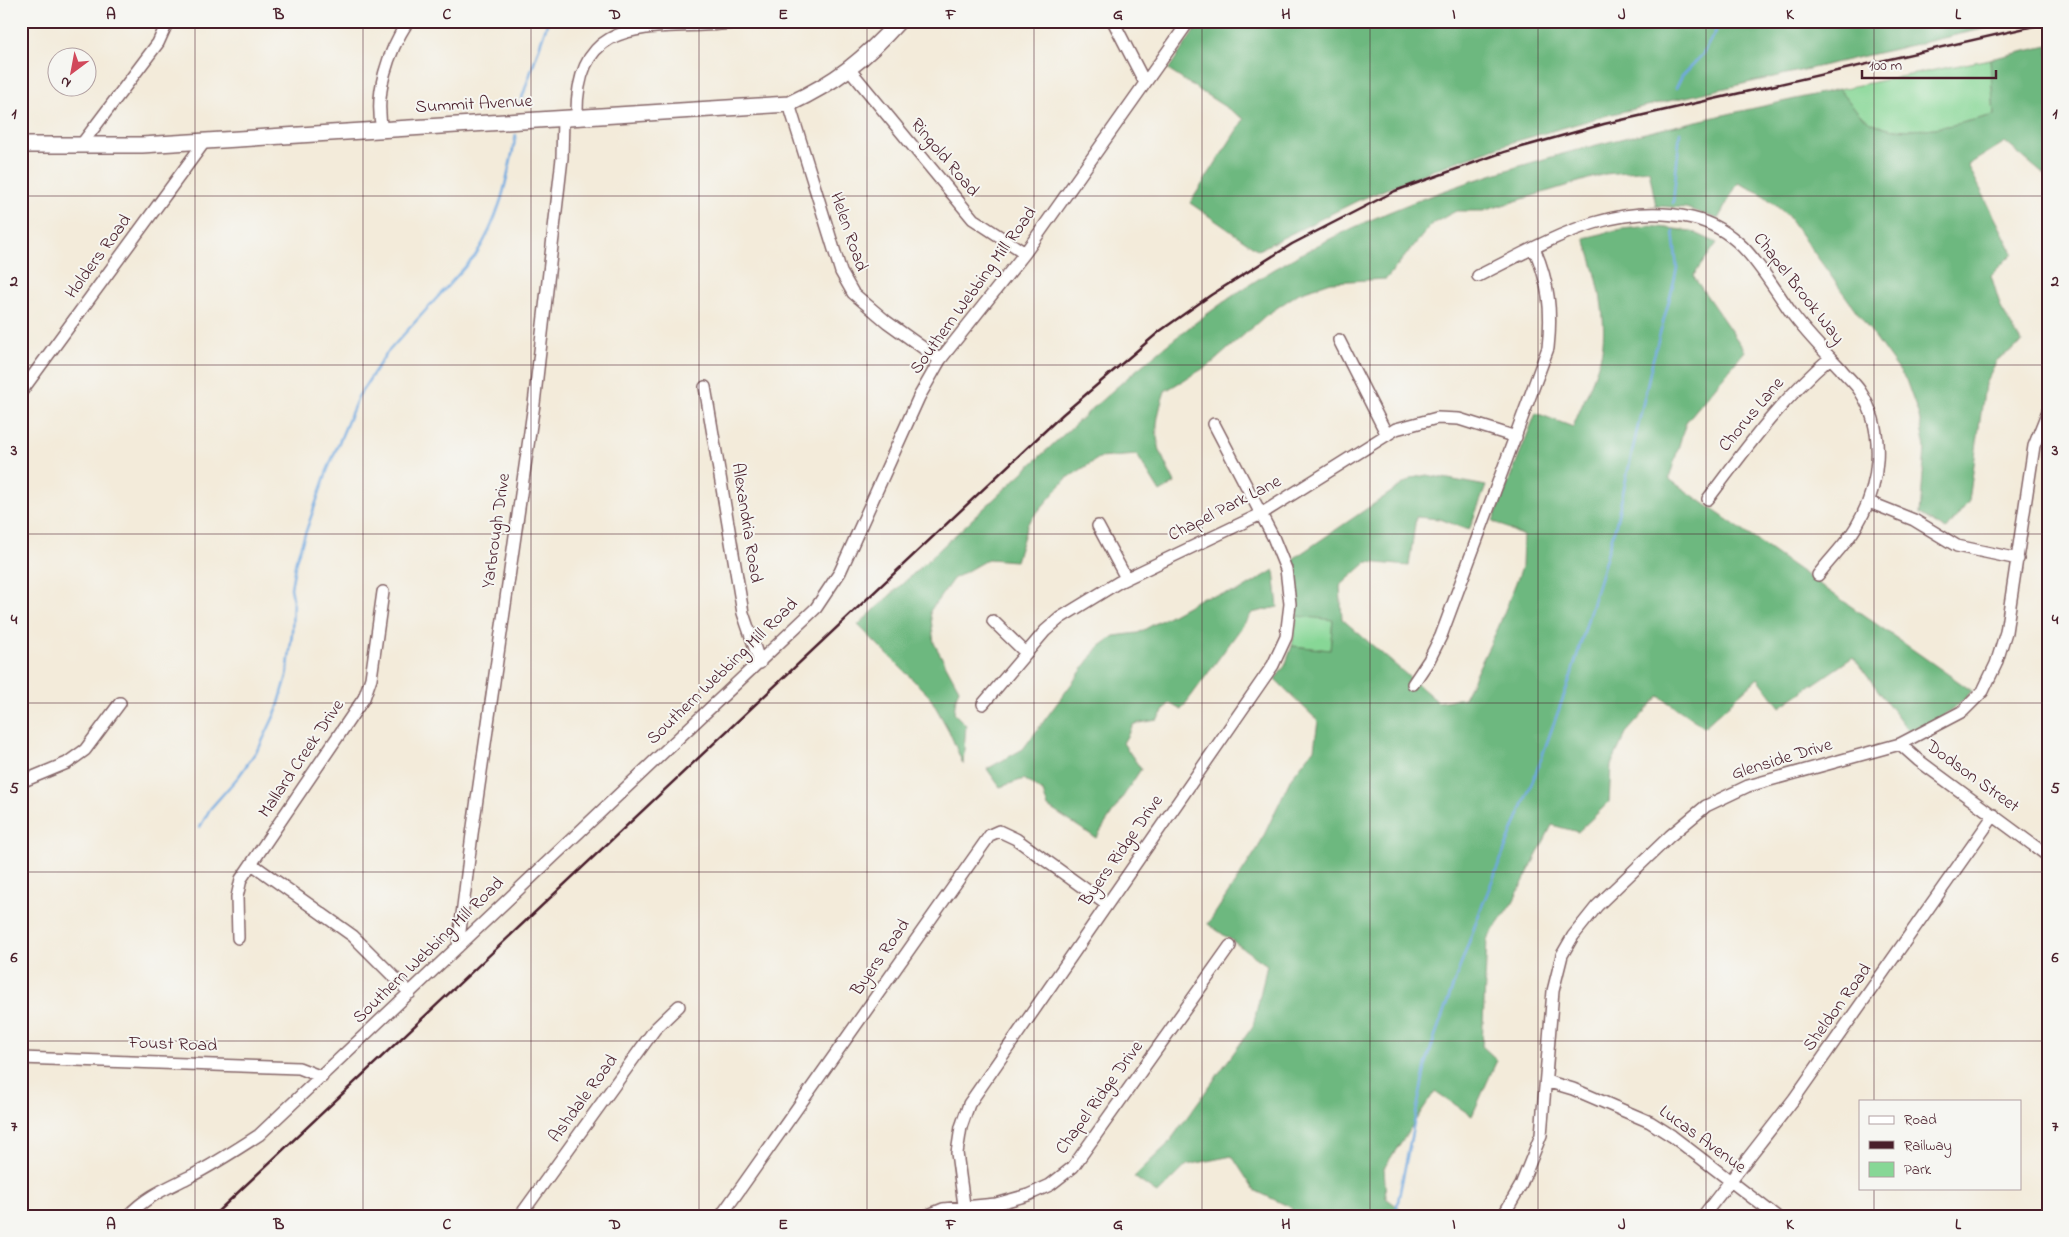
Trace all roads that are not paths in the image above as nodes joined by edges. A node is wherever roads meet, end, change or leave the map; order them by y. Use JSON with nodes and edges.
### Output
{"nodes":[{"id":1,"x":168,"y":21,"type":"edge"},
{"id":2,"x":408,"y":21,"type":"edge"},
{"id":3,"x":746,"y":21,"type":"edge"},
{"id":4,"x":899,"y":21,"type":"edge"},
{"id":5,"x":1113,"y":21,"type":"edge"},
{"id":6,"x":1189,"y":21,"type":"edge"},
{"id":7,"x":684,"y":23,"type":"edge"},
{"id":8,"x":850,"y":70,"type":"junction"},
{"id":9,"x":1144,"y":83,"type":"junction"},
{"id":10,"x":790,"y":104,"type":"junction"},
{"id":11,"x":570,"y":118,"type":"junction"},
{"id":12,"x":382,"y":130,"type":"junction"},
{"id":13,"x":205,"y":142,"type":"junction"},
{"id":14,"x":81,"y":145,"type":"junction"},
{"id":15,"x":21,"y":146,"type":"edge"},
{"id":16,"x":1534,"y":248,"type":"junction"},
{"id":17,"x":1025,"y":252,"type":"junction"},
{"id":18,"x":1478,"y":276,"type":"dead end"},
{"id":19,"x":1339,"y":340,"type":"dead end"},
{"id":20,"x":1830,"y":358,"type":"junction"},
{"id":21,"x":940,"y":360,"type":"junction"},
{"id":22,"x":706,"y":387,"type":"dead end"},
{"id":23,"x":21,"y":392,"type":"edge"},
{"id":24,"x":2048,"y":411,"type":"edge"},
{"id":25,"x":1214,"y":424,"type":"dead end"},
{"id":26,"x":1387,"y":435,"type":"junction"},
{"id":27,"x":1516,"y":437,"type":"junction"},
{"id":28,"x":1708,"y":499,"type":"dead end"},
{"id":29,"x":1869,"y":502,"type":"junction"},
{"id":30,"x":1261,"y":514,"type":"junction"},
{"id":31,"x":1098,"y":526,"type":"dead end"},
{"id":32,"x":2018,"y":558,"type":"junction"},
{"id":33,"x":1818,"y":575,"type":"dead end"},
{"id":34,"x":1126,"y":578,"type":"junction"},
{"id":35,"x":383,"y":592,"type":"dead end"},
{"id":36,"x":993,"y":621,"type":"dead end"},
{"id":37,"x":1026,"y":653,"type":"junction"},
{"id":38,"x":760,"y":663,"type":"junction"},
{"id":39,"x":1413,"y":684,"type":"dead end"},
{"id":40,"x":120,"y":703,"type":"dead end"},
{"id":41,"x":983,"y":704,"type":"dead end"},
{"id":42,"x":1900,"y":744,"type":"junction"},
{"id":43,"x":21,"y":771,"type":"edge"},
{"id":44,"x":26,"y":780,"type":"edge"},
{"id":45,"x":1994,"y":815,"type":"junction"},
{"id":46,"x":2048,"y":856,"type":"edge"},
{"id":47,"x":252,"y":864,"type":"junction"},
{"id":48,"x":1106,"y":904,"type":"junction"},
{"id":49,"x":238,"y":938,"type":"dead end"},
{"id":50,"x":1230,"y":946,"type":"dead end"},
{"id":51,"x":458,"y":947,"type":"junction"},
{"id":52,"x":410,"y":993,"type":"junction"},
{"id":53,"x":679,"y":1006,"type":"dead end"},
{"id":54,"x":21,"y":1058,"type":"edge"},
{"id":55,"x":322,"y":1078,"type":"junction"},
{"id":56,"x":1546,"y":1081,"type":"junction"},
{"id":57,"x":1730,"y":1182,"type":"junction"},
{"id":58,"x":964,"y":1205,"type":"junction"},
{"id":59,"x":128,"y":1216,"type":"edge"},
{"id":60,"x":520,"y":1216,"type":"edge"},
{"id":61,"x":721,"y":1216,"type":"edge"},
{"id":62,"x":926,"y":1216,"type":"edge"},
{"id":63,"x":1503,"y":1216,"type":"edge"},
{"id":64,"x":1703,"y":1216,"type":"edge"},
{"id":65,"x":1776,"y":1216,"type":"edge"}],
"edges":[{"from":1,"to":14,"type":"street"},
{"from":2,"to":12,"type":"street"},
{"from":3,"to":7,"type":"street","name":"Yarbrough Drive"},
{"from":4,"to":8,"type":"main road","name":"Summit Avenue"},
{"from":5,"to":9,"type":"street"},
{"from":6,"to":9,"type":"street","name":"Southern Webbing Mill Road"},
{"from":7,"to":11,"type":"street","name":"Yarbrough Drive"},
{"from":8,"to":10,"type":"main road","name":"Summit Avenue"},
{"from":8,"to":17,"type":"street","name":"Ringold Road"},
{"from":9,"to":17,"type":"street","name":"Southern Webbing Mill Road"},
{"from":10,"to":11,"type":"main road","name":"Summit Avenue"},
{"from":10,"to":21,"type":"street","name":"Helen Road"},
{"from":11,"to":12,"type":"main road","name":"Summit Avenue"},
{"from":11,"to":51,"type":"street","name":"Yarbrough Drive"},
{"from":12,"to":13,"type":"main road","name":"Summit Avenue"},
{"from":13,"to":14,"type":"main road","name":"Summit Avenue"},
{"from":13,"to":23,"type":"street","name":"Holders Road"},
{"from":14,"to":15,"type":"main road","name":"Summit Avenue"},
{"from":16,"to":18,"type":"street","name":"Chapel Brook Way"},
{"from":16,"to":20,"type":"street","name":"Chapel Brook Way"},
{"from":16,"to":27,"type":"street"},
{"from":17,"to":21,"type":"street","name":"Southern Webbing Mill Road"},
{"from":19,"to":26,"type":"street"},
{"from":20,"to":28,"type":"street","name":"Chorus Lane"},
{"from":20,"to":29,"type":"street","name":"Chapel Brook Way"},
{"from":21,"to":38,"type":"street","name":"Southern Webbing Mill Road"},
{"from":22,"to":38,"type":"street","name":"Alexandria Road"},
{"from":24,"to":32,"type":"street","name":"Glenside Drive"},
{"from":25,"to":30,"type":"street","name":"Byers Ridge Drive"},
{"from":26,"to":27,"type":"street","name":"Chapel Park Lane"},
{"from":26,"to":30,"type":"street","name":"Chapel Park Lane"},
{"from":27,"to":39,"type":"street"},
{"from":29,"to":32,"type":"street"},
{"from":29,"to":33,"type":"street","name":"Chapel Brook Way"},
{"from":30,"to":34,"type":"street","name":"Chapel Park Lane"},
{"from":30,"to":48,"type":"street","name":"Byers Ridge Drive"},
{"from":31,"to":34,"type":"street"},
{"from":32,"to":42,"type":"street","name":"Glenside Drive"},
{"from":34,"to":37,"type":"street","name":"Chapel Park Lane"},
{"from":35,"to":47,"type":"street","name":"Mallard Creek Drive"},
{"from":36,"to":37,"type":"street"},
{"from":37,"to":41,"type":"street","name":"Chapel Park Lane"},
{"from":38,"to":51,"type":"street","name":"Southern Webbing Mill Road"},
{"from":40,"to":44,"type":"street"},
{"from":42,"to":45,"type":"street","name":"Dodson Street"},
{"from":42,"to":56,"type":"street","name":"Glenside Drive"},
{"from":43,"to":44,"type":"street"},
{"from":45,"to":46,"type":"street","name":"Dodson Street"},
{"from":45,"to":57,"type":"street","name":"Sheldon Road"},
{"from":47,"to":49,"type":"street","name":"Mallard Creek Drive"},
{"from":47,"to":52,"type":"street"},
{"from":48,"to":58,"type":"street","name":"Byers Ridge Drive"},
{"from":48,"to":61,"type":"street","name":"Byers Road"},
{"from":50,"to":58,"type":"street","name":"Chapel Ridge Drive"},
{"from":51,"to":52,"type":"street","name":"Southern Webbing Mill Road"},
{"from":52,"to":55,"type":"street","name":"Southern Webbing Mill Road"},
{"from":53,"to":60,"type":"street","name":"Ashdale Road"},
{"from":54,"to":55,"type":"street","name":"Foust Road"},
{"from":55,"to":59,"type":"street","name":"Southern Webbing Mill Road"},
{"from":56,"to":57,"type":"street","name":"Lucas Avenue"},
{"from":56,"to":63,"type":"street","name":"Glenside Drive"},
{"from":57,"to":64,"type":"street","name":"Sheldon Road"},
{"from":57,"to":65,"type":"street","name":"Lucas Avenue"},
{"from":58,"to":62,"type":"street","name":"Chapel Ridge Drive"}]}
